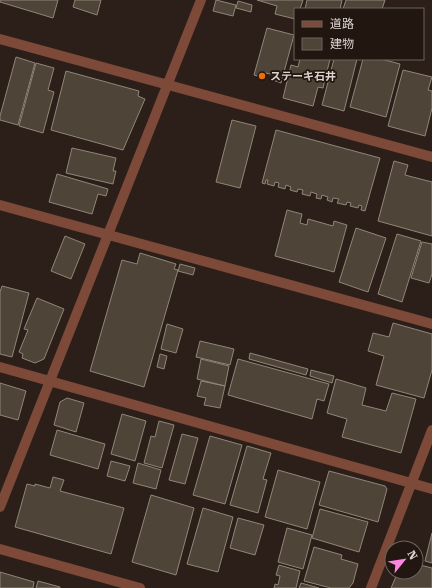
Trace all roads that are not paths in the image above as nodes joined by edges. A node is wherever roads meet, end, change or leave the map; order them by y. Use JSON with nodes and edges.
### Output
{"nodes":[{"id":1,"x":201,"y":0,"type":"edge"},
{"id":2,"x":0,"y":39,"type":"edge"},
{"id":3,"x":167,"y":84,"type":"junction"},
{"id":4,"x":432,"y":157,"type":"edge"},
{"id":5,"x":0,"y":205,"type":"edge"},
{"id":6,"x":108,"y":235,"type":"junction"},
{"id":7,"x":432,"y":324,"type":"edge"},
{"id":8,"x":0,"y":367,"type":"edge"},
{"id":9,"x":50,"y":381,"type":"junction"},
{"id":10,"x":432,"y":430,"type":"edge"},
{"id":11,"x":411,"y":483,"type":"junction"},
{"id":12,"x":432,"y":489,"type":"edge"},
{"id":13,"x":0,"y":507,"type":"edge"},
{"id":14,"x":0,"y":548,"type":"edge"},
{"id":15,"x":140,"y":588,"type":"edge"},
{"id":16,"x":370,"y":588,"type":"edge"}],
"edges":[{"from":1,"to":3,"type":"street"},
{"from":2,"to":3,"type":"street"},
{"from":3,"to":4,"type":"street"},
{"from":3,"to":6,"type":"street"},
{"from":5,"to":6,"type":"street"},
{"from":6,"to":7,"type":"street"},
{"from":6,"to":9,"type":"street"},
{"from":8,"to":9,"type":"street"},
{"from":9,"to":11,"type":"street"},
{"from":9,"to":13,"type":"street"},
{"from":10,"to":11,"type":"street"},
{"from":11,"to":12,"type":"street"},
{"from":11,"to":16,"type":"street"},
{"from":14,"to":15,"type":"street"}]}
